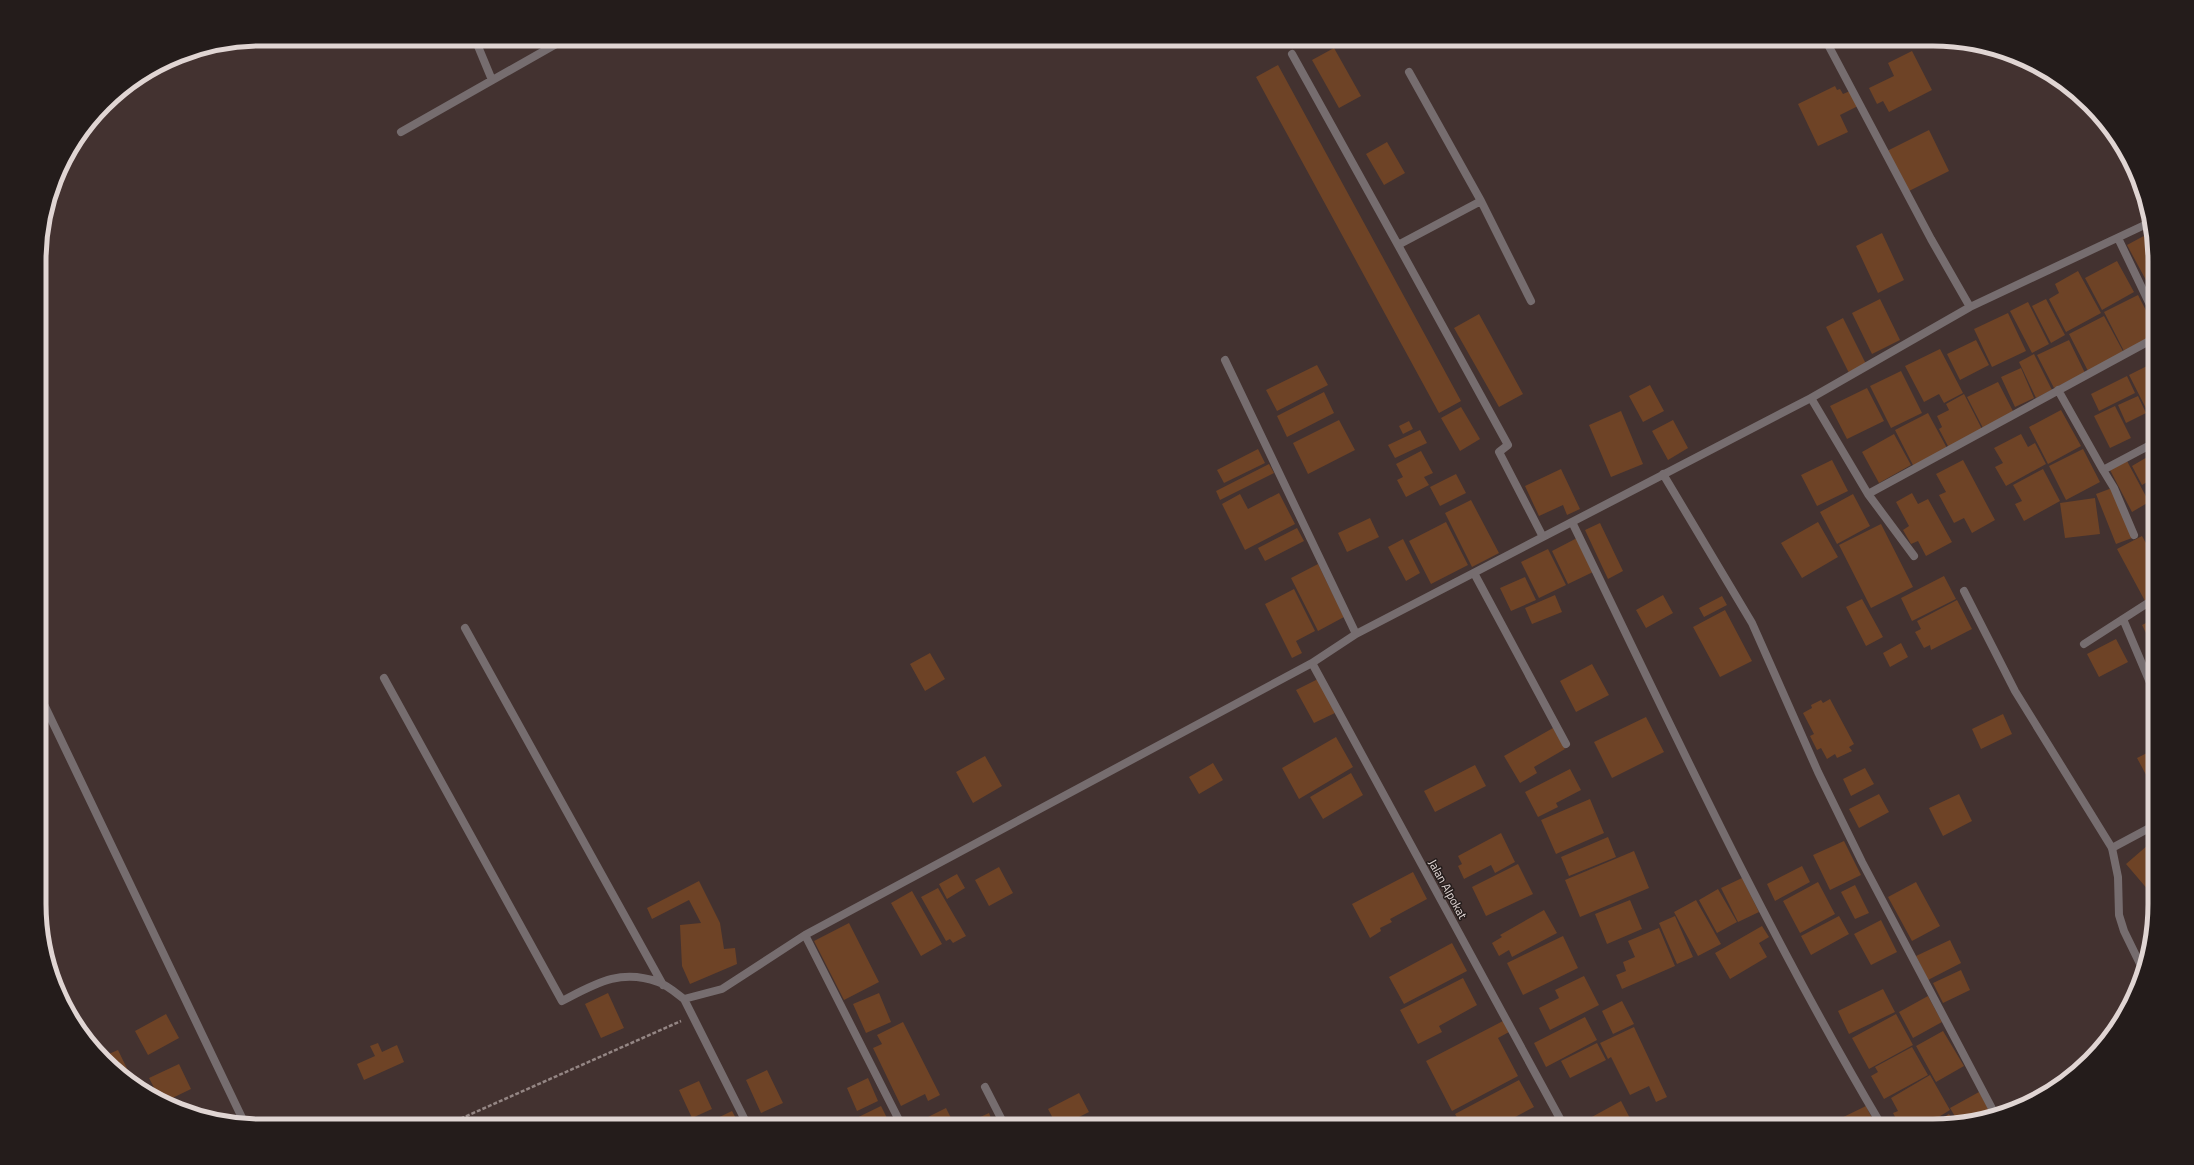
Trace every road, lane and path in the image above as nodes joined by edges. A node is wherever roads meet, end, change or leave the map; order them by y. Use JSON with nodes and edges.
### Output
{"nodes":[{"id":1,"x":478,"y":46,"type":"edge"},
{"id":2,"x":553,"y":46,"type":"edge"},
{"id":3,"x":1829,"y":46,"type":"edge"},
{"id":4,"x":1292,"y":54,"type":"dead end"},
{"id":5,"x":1408,"y":72,"type":"dead end"},
{"id":6,"x":492,"y":80,"type":"junction"},
{"id":7,"x":401,"y":132,"type":"dead end"},
{"id":8,"x":1481,"y":201,"type":"junction"},
{"id":9,"x":2145,"y":225,"type":"edge"},
{"id":10,"x":2118,"y":238,"type":"junction"},
{"id":11,"x":1398,"y":245,"type":"junction"},
{"id":12,"x":1531,"y":301,"type":"dead end"},
{"id":13,"x":2148,"y":301,"type":"edge"},
{"id":14,"x":1970,"y":307,"type":"junction"},
{"id":15,"x":2148,"y":343,"type":"edge"},
{"id":16,"x":1225,"y":360,"type":"dead end"},
{"id":17,"x":2058,"y":390,"type":"junction"},
{"id":18,"x":1811,"y":398,"type":"junction"},
{"id":19,"x":2148,"y":446,"type":"edge"},
{"id":20,"x":2103,"y":470,"type":"junction"},
{"id":21,"x":1663,"y":474,"type":"junction"},
{"id":22,"x":1868,"y":494,"type":"junction"},
{"id":23,"x":1572,"y":522,"type":"junction"},
{"id":24,"x":2134,"y":535,"type":"dead end"},
{"id":25,"x":1543,"y":537,"type":"junction"},
{"id":26,"x":1914,"y":556,"type":"dead end"},
{"id":27,"x":1474,"y":573,"type":"junction"},
{"id":28,"x":1964,"y":591,"type":"dead end"},
{"id":29,"x":2148,"y":603,"type":"edge"},
{"id":30,"x":2123,"y":619,"type":"junction"},
{"id":31,"x":465,"y":628,"type":"dead end"},
{"id":32,"x":1356,"y":634,"type":"junction"},
{"id":33,"x":2084,"y":644,"type":"dead end"},
{"id":34,"x":1312,"y":663,"type":"junction"},
{"id":35,"x":384,"y":678,"type":"dead end"},
{"id":36,"x":2148,"y":678,"type":"edge"},
{"id":37,"x":46,"y":709,"type":"edge"},
{"id":38,"x":1566,"y":744,"type":"dead end"},
{"id":39,"x":2148,"y":829,"type":"edge"},
{"id":40,"x":2112,"y":848,"type":"junction"},
{"id":41,"x":805,"y":935,"type":"junction"},
{"id":42,"x":2140,"y":964,"type":"edge"},
{"id":43,"x":663,"y":985,"type":"junction"},
{"id":44,"x":684,"y":999,"type":"junction"},
{"id":45,"x":692,"y":1016,"type":"junction"},
{"id":46,"x":985,"y":1087,"type":"dead end"},
{"id":47,"x":1993,"y":1111,"type":"edge"},
{"id":48,"x":242,"y":1118,"type":"edge"},
{"id":49,"x":460,"y":1119,"type":"edge"},
{"id":50,"x":744,"y":1119,"type":"edge"},
{"id":51,"x":898,"y":1119,"type":"edge"},
{"id":52,"x":1001,"y":1119,"type":"edge"},
{"id":53,"x":1560,"y":1119,"type":"edge"},
{"id":54,"x":1878,"y":1119,"type":"edge"}],
"edges":[{"from":1,"to":6,"type":"street"},
{"from":2,"to":6,"type":"street"},
{"from":3,"to":14,"type":"street"},
{"from":4,"to":11,"type":"street"},
{"from":5,"to":8,"type":"street"},
{"from":6,"to":7,"type":"street"},
{"from":8,"to":11,"type":"street"},
{"from":8,"to":12,"type":"street"},
{"from":9,"to":10,"type":"street"},
{"from":10,"to":13,"type":"street"},
{"from":10,"to":14,"type":"street"},
{"from":11,"to":25,"type":"street"},
{"from":14,"to":18,"type":"street"},
{"from":15,"to":17,"type":"street"},
{"from":16,"to":32,"type":"street"},
{"from":17,"to":20,"type":"street"},
{"from":17,"to":22,"type":"street"},
{"from":18,"to":21,"type":"street"},
{"from":18,"to":22,"type":"street"},
{"from":19,"to":20,"type":"street"},
{"from":20,"to":24,"type":"street"},
{"from":21,"to":23,"type":"street"},
{"from":21,"to":47,"type":"street"},
{"from":22,"to":26,"type":"street"},
{"from":23,"to":25,"type":"street"},
{"from":23,"to":54,"type":"street"},
{"from":25,"to":27,"type":"street"},
{"from":27,"to":32,"type":"street"},
{"from":27,"to":38,"type":"street"},
{"from":28,"to":40,"type":"street"},
{"from":29,"to":30,"type":"street"},
{"from":30,"to":33,"type":"street"},
{"from":30,"to":36,"type":"street"},
{"from":31,"to":43,"type":"street"},
{"from":32,"to":34,"type":"street"},
{"from":34,"to":41,"type":"street"},
{"from":34,"to":53,"type":"street","name":"Jalan Alpokat"},
{"from":35,"to":43,"type":"street"},
{"from":37,"to":48,"type":"street"},
{"from":39,"to":40,"type":"street"},
{"from":40,"to":42,"type":"street"},
{"from":41,"to":44,"type":"street"},
{"from":41,"to":51,"type":"street"},
{"from":43,"to":44,"type":"street"},
{"from":44,"to":45,"type":"street"},
{"from":45,"to":49,"type":"path"},
{"from":45,"to":50,"type":"street"},
{"from":46,"to":52,"type":"street"}]}
